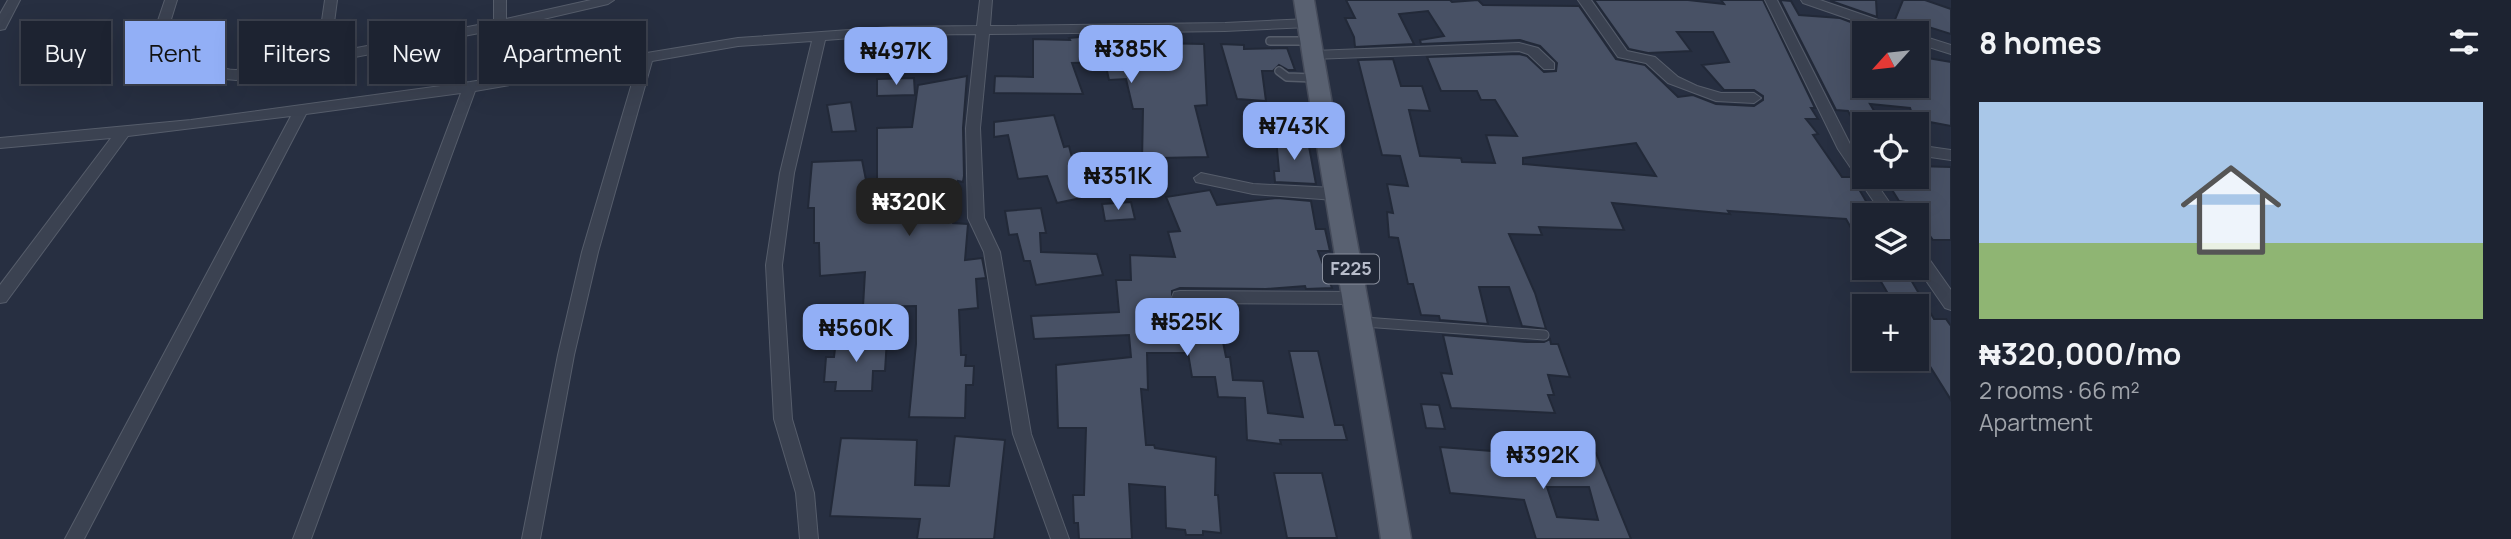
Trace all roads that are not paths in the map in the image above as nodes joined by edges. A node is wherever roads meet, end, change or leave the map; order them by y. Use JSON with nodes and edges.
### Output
{"nodes":[{"id":1,"x":14,"y":0,"type":"edge"},
{"id":2,"x":171,"y":0,"type":"edge"},
{"id":3,"x":331,"y":0,"type":"edge"},
{"id":4,"x":500,"y":0,"type":"edge"},
{"id":5,"x":608,"y":0,"type":"edge"},
{"id":6,"x":986,"y":0,"type":"edge"},
{"id":7,"x":1584,"y":0,"type":"edge"},
{"id":8,"x":1771,"y":0,"type":"edge"},
{"id":9,"x":1807,"y":0,"type":"edge"},
{"id":10,"x":328,"y":21,"type":"edge"},
{"id":11,"x":500,"y":21,"type":"edge"},
{"id":12,"x":517,"y":21,"type":"edge"},
{"id":13,"x":1867,"y":21,"type":"edge"},
{"id":14,"x":1266,"y":25,"type":"junction"},
{"id":15,"x":0,"y":26,"type":"edge"},
{"id":16,"x":479,"y":29,"type":"edge"},
{"id":17,"x":984,"y":30,"type":"junction"},
{"id":18,"x":820,"y":35,"type":"junction"},
{"id":19,"x":1311,"y":39,"type":"edge"},
{"id":20,"x":1929,"y":42,"type":"edge"},
{"id":21,"x":1951,"y":50,"type":"edge"},
{"id":22,"x":355,"y":52,"type":"edge"},
{"id":23,"x":646,"y":58,"type":"edge"},
{"id":24,"x":1549,"y":66,"type":"dead end"},
{"id":25,"x":1279,"y":71,"type":"dead end"},
{"id":26,"x":239,"y":74,"type":"edge"},
{"id":27,"x":488,"y":84,"type":"edge"},
{"id":28,"x":638,"y":84,"type":"edge"},
{"id":29,"x":470,"y":87,"type":"junction"},
{"id":30,"x":1754,"y":98,"type":"dead end"},
{"id":31,"x":300,"y":110,"type":"junction"},
{"id":32,"x":122,"y":132,"type":"junction"},
{"id":33,"x":0,"y":143,"type":"edge"},
{"id":34,"x":1845,"y":149,"type":"junction"},
{"id":35,"x":1852,"y":149,"type":"edge"},
{"id":36,"x":1929,"y":152,"type":"edge"},
{"id":37,"x":1951,"y":155,"type":"edge"},
{"id":38,"x":1852,"y":159,"type":"edge"},
{"id":39,"x":1201,"y":178,"type":"dead end"},
{"id":40,"x":1335,"y":194,"type":"junction"},
{"id":41,"x":1929,"y":272,"type":"edge"},
{"id":42,"x":0,"y":297,"type":"edge"},
{"id":43,"x":1180,"y":297,"type":"dead end"},
{"id":44,"x":1951,"y":303,"type":"edge"},
{"id":45,"x":1359,"y":310,"type":"junction"},
{"id":46,"x":1544,"y":335,"type":"dead end"},
{"id":47,"x":74,"y":539,"type":"edge"},
{"id":48,"x":302,"y":539,"type":"edge"},
{"id":49,"x":531,"y":539,"type":"edge"},
{"id":50,"x":809,"y":539,"type":"edge"},
{"id":51,"x":1059,"y":539,"type":"edge"},
{"id":52,"x":1396,"y":539,"type":"edge"}],
"edges":[{"from":1,"to":15,"type":"street"},
{"from":2,"to":26,"type":"street"},
{"from":3,"to":10,"type":"street"},
{"from":4,"to":11,"type":"street"},
{"from":5,"to":12,"type":"street"},
{"from":6,"to":17,"type":"street"},
{"from":7,"to":30,"type":"street"},
{"from":8,"to":34,"type":"street"},
{"from":9,"to":13,"type":"street"},
{"from":14,"to":17,"type":"street"},
{"from":14,"to":19,"type":"street"},
{"from":14,"to":19,"type":"lane"},
{"from":16,"to":22,"type":"street"},
{"from":17,"to":18,"type":"street"},
{"from":17,"to":51,"type":"street"},
{"from":18,"to":23,"type":"street"},
{"from":18,"to":50,"type":"street"},
{"from":19,"to":24,"type":"street"},
{"from":19,"to":25,"type":"lane"},
{"from":19,"to":40,"type":"main road","number":"F225"},
{"from":20,"to":21,"type":"street"},
{"from":27,"to":29,"type":"street"},
{"from":28,"to":49,"type":"street"},
{"from":29,"to":31,"type":"street"},
{"from":29,"to":48,"type":"street"},
{"from":31,"to":32,"type":"street"},
{"from":31,"to":47,"type":"street"},
{"from":32,"to":33,"type":"street"},
{"from":32,"to":42,"type":"street"},
{"from":34,"to":35,"type":"street"},
{"from":34,"to":38,"type":"street"},
{"from":36,"to":37,"type":"street"},
{"from":39,"to":40,"type":"street"},
{"from":40,"to":45,"type":"main road","number":"F225"},
{"from":41,"to":44,"type":"street"},
{"from":43,"to":45,"type":"street"},
{"from":45,"to":46,"type":"lane"},
{"from":45,"to":52,"type":"main road","number":"F225"}]}
